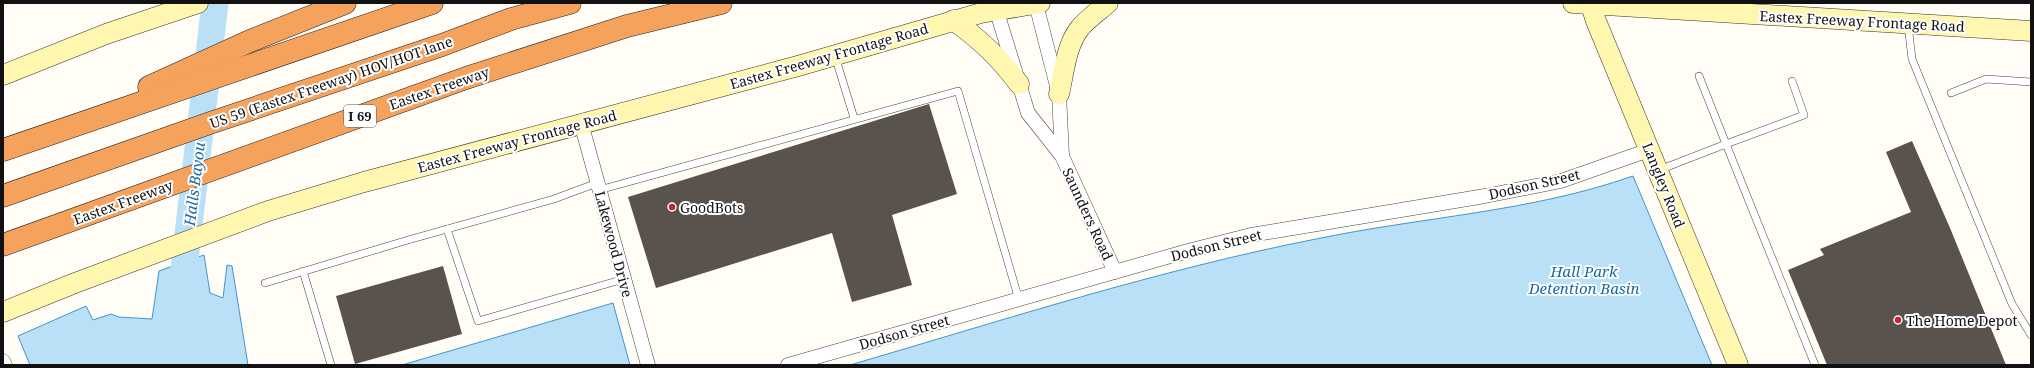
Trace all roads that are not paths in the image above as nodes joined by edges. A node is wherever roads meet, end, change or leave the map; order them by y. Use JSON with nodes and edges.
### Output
{"nodes":[{"id":1,"x":198,"y":3,"type":"edge"},
{"id":2,"x":345,"y":3,"type":"edge"},
{"id":3,"x":432,"y":3,"type":"edge"},
{"id":4,"x":570,"y":3,"type":"edge"},
{"id":5,"x":721,"y":3,"type":"edge"},
{"id":6,"x":1036,"y":3,"type":"edge"},
{"id":7,"x":1040,"y":3,"type":"edge"},
{"id":8,"x":1108,"y":3,"type":"edge"},
{"id":9,"x":1582,"y":4,"type":"edge"},
{"id":10,"x":996,"y":6,"type":"edge"},
{"id":11,"x":953,"y":20,"type":"junction"},
{"id":12,"x":1908,"y":24,"type":"junction"},
{"id":13,"x":2031,"y":31,"type":"edge"},
{"id":14,"x":835,"y":55,"type":"junction"},
{"id":15,"x":3,"y":75,"type":"edge"},
{"id":16,"x":1698,"y":76,"type":"dead end"},
{"id":17,"x":1792,"y":81,"type":"dead end"},
{"id":18,"x":2031,"y":82,"type":"edge"},
{"id":19,"x":1019,"y":84,"type":"junction"},
{"id":20,"x":1951,"y":93,"type":"dead end"},
{"id":21,"x":1059,"y":94,"type":"junction"},
{"id":22,"x":854,"y":118,"type":"junction"},
{"id":23,"x":581,"y":123,"type":"junction"},
{"id":24,"x":37,"y":138,"type":"junction"},
{"id":25,"x":1726,"y":144,"type":"junction"},
{"id":26,"x":3,"y":150,"type":"edge"},
{"id":27,"x":1649,"y":150,"type":"junction"},
{"id":28,"x":1062,"y":156,"type":"junction"},
{"id":29,"x":1658,"y":170,"type":"junction"},
{"id":30,"x":598,"y":187,"type":"junction"},
{"id":31,"x":3,"y":196,"type":"edge"},
{"id":32,"x":447,"y":229,"type":"junction"},
{"id":33,"x":3,"y":245,"type":"edge"},
{"id":34,"x":303,"y":271,"type":"junction"},
{"id":35,"x":1115,"y":272,"type":"junction"},
{"id":36,"x":624,"y":279,"type":"junction"},
{"id":37,"x":265,"y":283,"type":"dead end"},
{"id":38,"x":1019,"y":300,"type":"junction"},
{"id":39,"x":3,"y":312,"type":"edge"},
{"id":40,"x":2031,"y":335,"type":"edge"},
{"id":41,"x":3,"y":361,"type":"edge"},
{"id":42,"x":5,"y":365,"type":"edge"},
{"id":43,"x":331,"y":365,"type":"edge"},
{"id":44,"x":648,"y":365,"type":"edge"},
{"id":45,"x":788,"y":365,"type":"edge"},
{"id":46,"x":1738,"y":365,"type":"edge"},
{"id":47,"x":1815,"y":365,"type":"edge"}],
"edges":[{"from":1,"to":15,"type":"main road"},
{"from":2,"to":24,"type":"highway"},
{"from":3,"to":24,"type":"highway"},
{"from":4,"to":31,"type":"highway","name":"US 59 (Eastex Freeway) HOV/HOT lane"},
{"from":5,"to":33,"type":"highway","name":"Eastex Freeway","number":"I 69"},
{"from":6,"to":7,"type":"main road","name":"Eastex Freeway Frontage Road"},
{"from":6,"to":10,"type":"main road","name":"Eastex Freeway Frontage Road"},
{"from":6,"to":21,"type":"street","name":"Saunders Road"},
{"from":8,"to":21,"type":"main road"},
{"from":9,"to":12,"type":"main road","name":"Eastex Freeway Frontage Road"},
{"from":9,"to":27,"type":"main road","name":"Langley Road"},
{"from":10,"to":11,"type":"main road","name":"Eastex Freeway Frontage Road"},
{"from":10,"to":19,"type":"street","name":"Saunders Road"},
{"from":11,"to":14,"type":"main road","name":"Eastex Freeway Frontage Road"},
{"from":11,"to":19,"type":"main road"},
{"from":12,"to":13,"type":"main road","name":"Eastex Freeway Frontage Road"},
{"from":12,"to":40,"type":"lane"},
{"from":14,"to":22,"type":"lane"},
{"from":14,"to":23,"type":"main road","name":"Eastex Freeway Frontage Road"},
{"from":16,"to":25,"type":"lane"},
{"from":17,"to":25,"type":"lane"},
{"from":18,"to":20,"type":"lane"},
{"from":19,"to":28,"type":"street","name":"Saunders Road"},
{"from":21,"to":28,"type":"street","name":"Saunders Road"},
{"from":22,"to":30,"type":"lane"},
{"from":22,"to":38,"type":"lane"},
{"from":23,"to":30,"type":"street","name":"Lakewood Drive"},
{"from":23,"to":39,"type":"main road","name":"Eastex Freeway Frontage Road"},
{"from":24,"to":26,"type":"highway"},
{"from":25,"to":29,"type":"lane"},
{"from":25,"to":47,"type":"lane"},
{"from":27,"to":29,"type":"main road","name":"Langley Road"},
{"from":27,"to":35,"type":"street","name":"Dodson Street"},
{"from":28,"to":35,"type":"street","name":"Saunders Road"},
{"from":29,"to":46,"type":"main road","name":"Langley Road"},
{"from":30,"to":32,"type":"lane"},
{"from":30,"to":36,"type":"street","name":"Lakewood Drive"},
{"from":32,"to":34,"type":"lane"},
{"from":32,"to":36,"type":"lane"},
{"from":34,"to":37,"type":"lane"},
{"from":34,"to":43,"type":"lane"},
{"from":35,"to":38,"type":"street","name":"Dodson Street"},
{"from":36,"to":44,"type":"street","name":"Lakewood Drive"},
{"from":38,"to":45,"type":"street","name":"Dodson Street"},
{"from":41,"to":42,"type":"street"}]}
